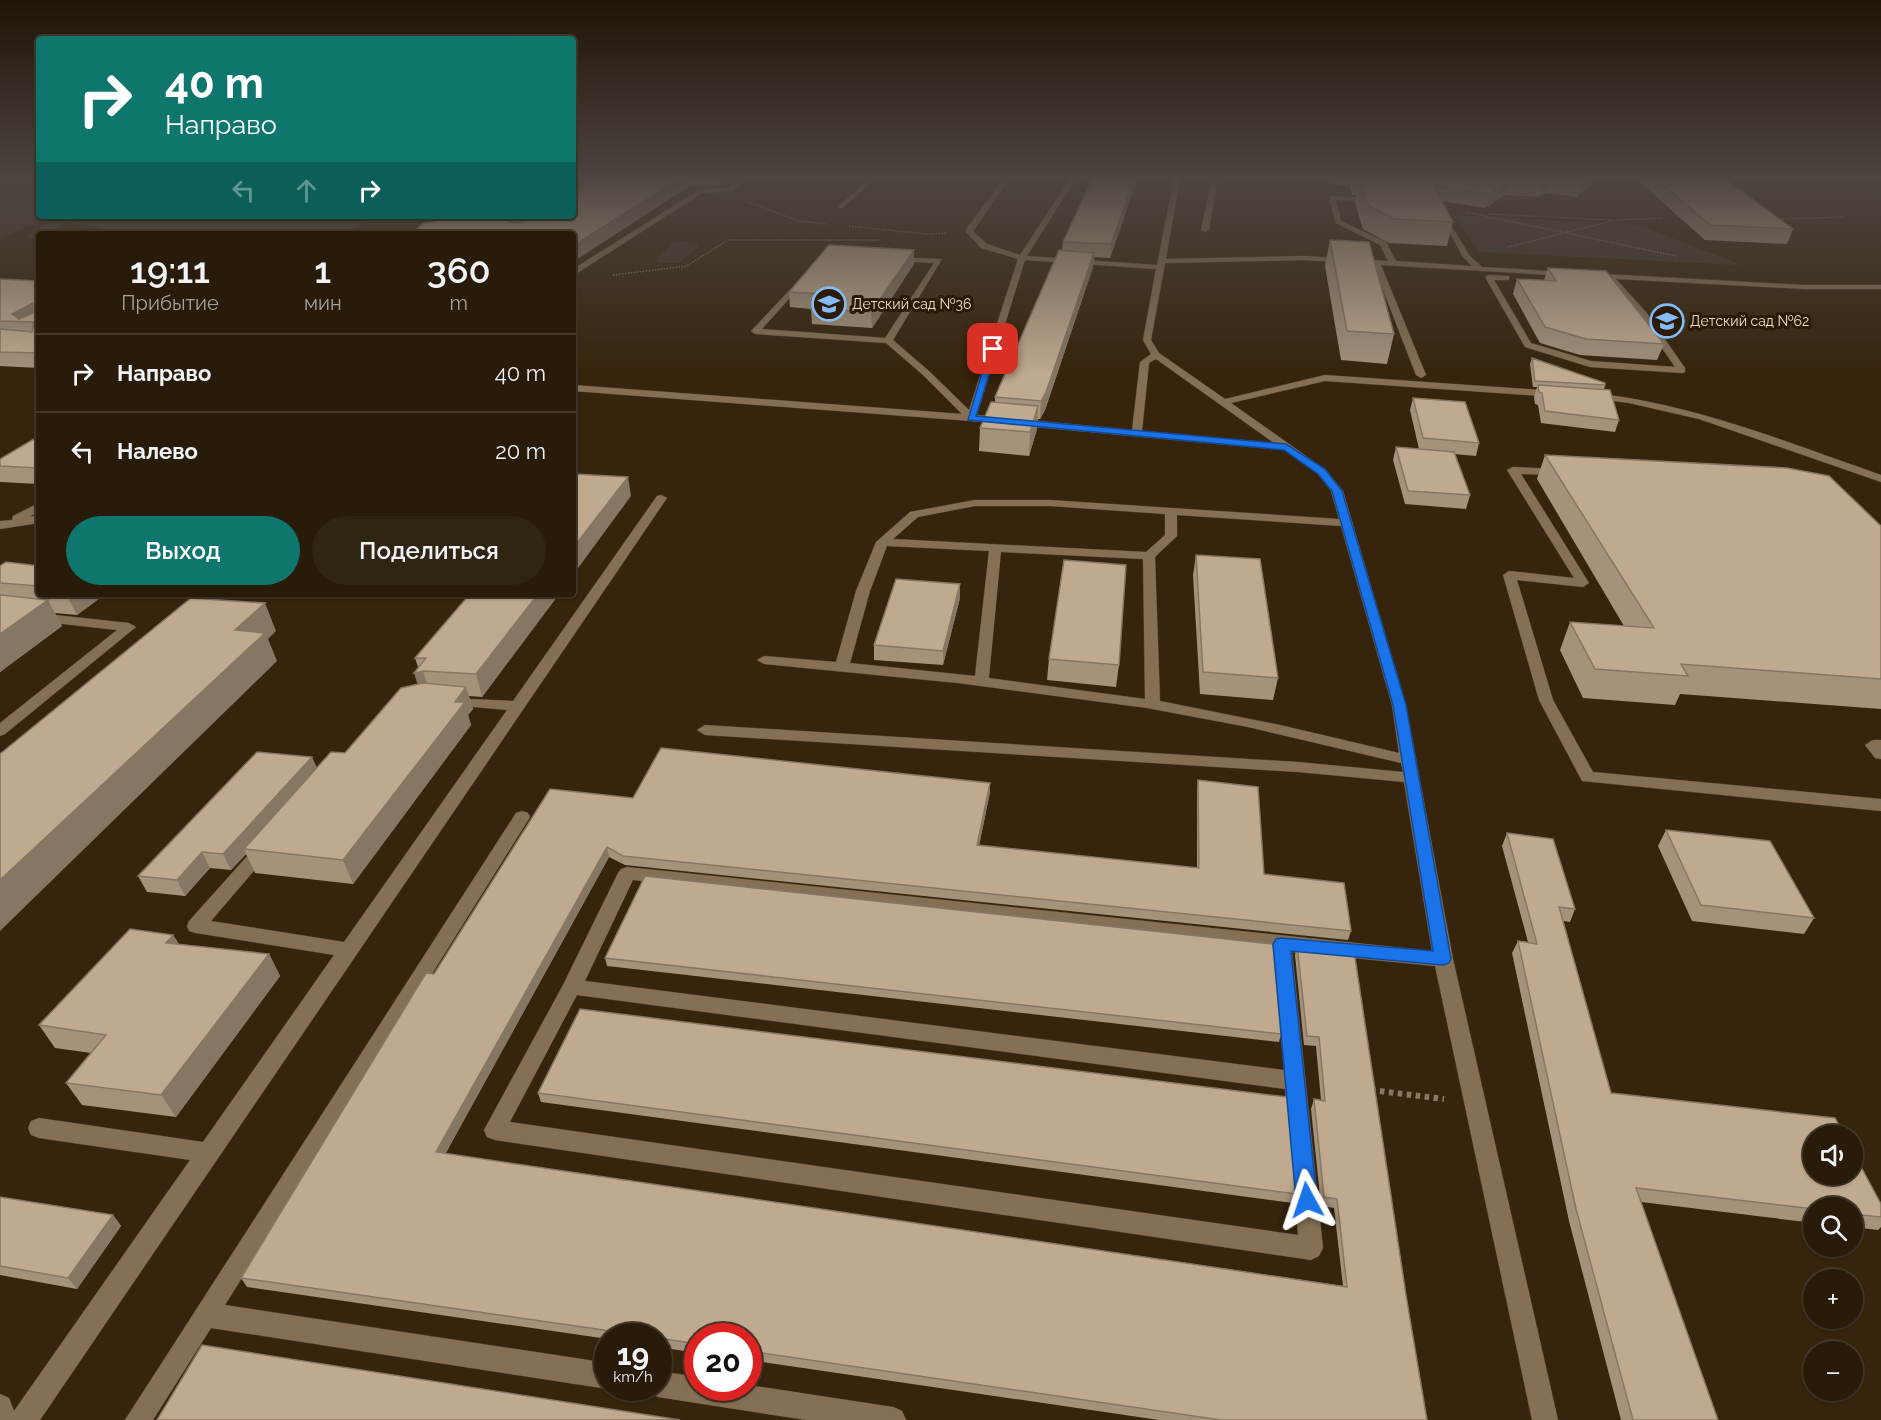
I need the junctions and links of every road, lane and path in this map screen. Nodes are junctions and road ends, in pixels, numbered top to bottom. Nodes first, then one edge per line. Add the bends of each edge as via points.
1 (618, 244) edge
2 (721, 244) edge
3 (982, 244) edge
4 (1030, 244) edge
5 (1165, 244) edge
6 (1383, 244) edge
7 (1460, 244) edge
8 (1519, 244) edge
9 (1624, 244) edge
10 (1467, 257) junction
11 (1683, 257) dead end
12 (881, 258) edge
13 (1022, 258) junction
14 (1376, 262) junction
15 (1393, 263) junction
16 (1161, 264) junction
17 (1479, 268) junction
18 (576, 271) edge
19 (808, 272) edge
20 (606, 276) dead end
21 (1609, 276) junction
22 (1617, 285) junction
23 (1881, 287) edge
24 (888, 341) junction
25 (1156, 355) junction
26 (1421, 375) dead end
27 (576, 388) edge
28 (1571, 395) edge
29 (1583, 396) edge
30 (1225, 402) junction
31 (971, 418) junction
32 (1137, 433) junction
33 (1286, 447) junction
34 (1572, 472) edge
35 (1881, 479) edge
36 (661, 498) dead end
37 (36, 508) edge
38 (1171, 511) junction
39 (36, 519) edge
40 (6, 523) edge
41 (1346, 523) junction
42 (882, 542) junction
43 (995, 549) junction
44 (1149, 556) junction
45 (0, 613) edge
46 (764, 660) dead end
47 (842, 667) junction
48 (982, 680) junction
49 (430, 699) edge
50 (1152, 705) junction
51 (517, 706) junction
52 (0, 730) edge
53 (705, 730) dead end
54 (1881, 746) edge
55 (1881, 754) edge
56 (1408, 760) junction
57 (1412, 778) junction
58 (1881, 805) edge
59 (522, 817) dead end
60 (272, 839) edge
61 (1282, 944) junction
62 (348, 950) junction
63 (1443, 959) junction
64 (572, 987) junction
65 (1296, 1081) junction
66 (1368, 1090) edge
67 (1475, 1103) junction
68 (39, 1128) dead end
69 (208, 1153) junction
70 (206, 1315) junction
71 (594, 1374) edge
72 (672, 1386) edge
73 (0, 1407) edge
74 (4, 1420) edge
75 (24, 1420) edge
76 (138, 1420) edge
77 (893, 1420) edge
78 (1545, 1420) edge

1 - 18 street
2 - 20 path via 687,266
3 - 13 street
4 - 13 street
5 - 16 street
6 - 15 street
7 - 10 street
8 - 10 path via 1489,255
9 - 11 path
10 - 17 street
12 - 24 street via 939,261
13 - 16 street
13 - 31 street
14 - 15 street
14 - 16 street via 1293,258
14 - 26 street
15 - 17 street
16 - 25 street via 1146,340
17 - 22 street via 1572,278 1489,277 1528,345 1590,364 1683,370
19 - 24 street via 755,331
21 - 22 street
21 - 22 street via 1584,279
21 - 23 street via 1792,287
24 - 31 street
25 - 30 street
25 - 32 street via 1145,362
27 - 31 street
28 - 30 street via 1325,378
29 - 35 street via 1627,398 1668,406
30 - 33 street
31 - 32 street
32 - 33 street
33 - 41 street via 1322,472 1337,491
34 - 58 street via 1513,470 1583,583 1509,575 1546,700 1588,777
36 - 51 street
37 - 40 street
38 - 41 street
38 - 42 street via 1050,503 975,504 914,514
38 - 44 street via 1171,536
39 - 40 street
41 - 56 street via 1400,705
42 - 43 street
42 - 47 street via 863,591
43 - 44 street
43 - 48 street
44 - 50 street
45 - 52 street via 129,627
46 - 47 street
47 - 48 street
48 - 50 street
49 - 51 street
50 - 56 street via 1295,732
51 - 62 street
53 - 57 street via 1298,767
54 - 55 street via 1873,745
56 - 57 street
57 - 63 street
59 - 70 street
60 - 62 street via 196,926
61 - 63 street
61 - 64 street via 627,873
61 - 65 street
62 - 69 street
63 - 67 street
64 - 65 street
64 - 65 street via 495,1130 1311,1248
66 - 67 path
67 - 78 street
68 - 69 street
69 - 75 street
70 - 71 street
70 - 76 street
72 - 77 street
73 - 74 street

